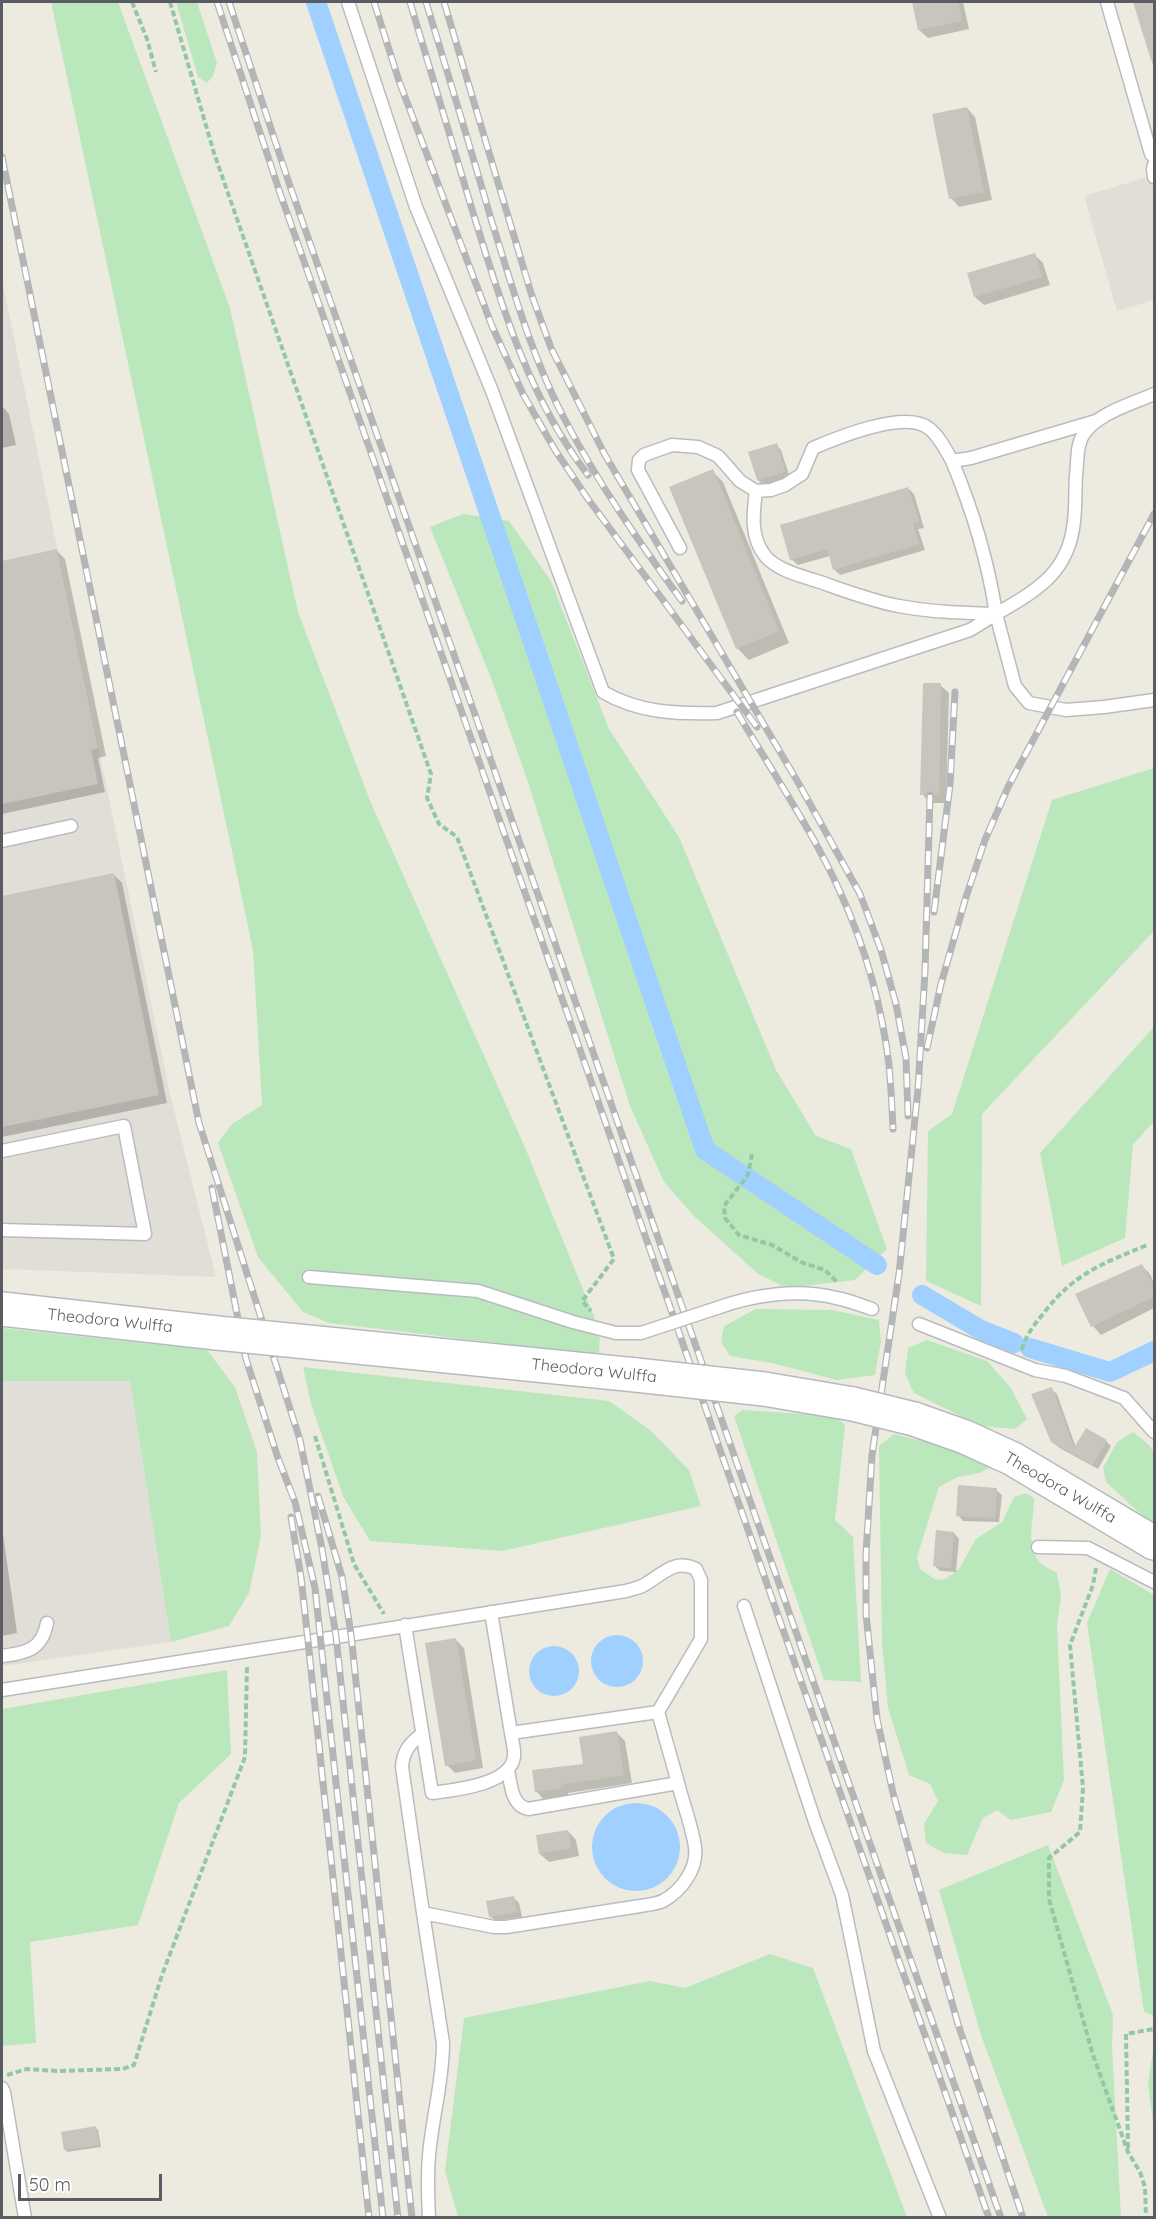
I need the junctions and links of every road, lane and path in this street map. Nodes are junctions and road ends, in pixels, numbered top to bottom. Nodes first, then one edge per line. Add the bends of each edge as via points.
1 (132, 2) edge
2 (170, 2) edge
3 (348, 2) edge
4 (1107, 2) edge
5 (156, 72) dead end
6 (1155, 157) edge
7 (1155, 165) edge
8 (1155, 177) edge
9 (1155, 394) edge
10 (1096, 421) junction
11 (952, 461) junction
12 (756, 491) junction
13 (680, 548) dead end
14 (996, 614) junction
15 (1155, 700) edge
16 (71, 826) dead end
17 (2, 841) edge
18 (2, 1151) edge
19 (752, 1154) dead end
20 (2, 1230) edge
21 (1147, 1245) dead end
22 (309, 1278) dead end
23 (849, 1302) junction
24 (2, 1309) edge
25 (872, 1309) dead end
26 (919, 1323) dead end
27 (607, 1330) junction
28 (1019, 1362) junction
29 (1155, 1432) edge
30 (315, 1436) dead end
31 (1155, 1543) edge
32 (1038, 1547) dead end
33 (1098, 1553) junction
34 (1155, 1582) edge
35 (744, 1606) dead end
36 (490, 1612) junction
37 (47, 1623) dead end
38 (399, 1626) junction
39 (247, 1650) junction
40 (2, 1656) edge
41 (2, 1690) edge
42 (658, 1712) junction
43 (511, 1733) junction
44 (422, 1734) junction
45 (508, 1770) junction
46 (678, 1783) junction
47 (423, 1913) junction
48 (1155, 2029) edge
49 (2, 2077) edge
50 (2, 2088) edge
51 (1128, 2152) junction
52 (25, 2217) edge
53 (429, 2217) edge
54 (940, 2217) edge
55 (1146, 2217) edge

1 - 5 path
2 - 27 path via 214,153 431,774 427,798 439,824 457,837 614,1259 582,1301
3 - 14 lane via 416,207 492,391 603,692 616,700 673,714 717,713 970,630
4 - 6 lane
7 - 8 lane
9 - 10 lane
10 - 11 lane via 971,459
10 - 14 lane via 1083,434 1078,448 1075,520 1070,543 1048,580
11 - 12 lane via 928,427 914,422 887,423 813,448 802,474 785,485
11 - 14 lane via 984,550
12 - 13 lane via 740,481 718,456 698,447 672,445 644,455 638,470
12 - 14 lane via 754,533 766,556 780,567 851,594 897,606
14 - 15 lane via 1015,686 1029,703 1066,710
16 - 17 lane
18 - 20 lane via 124,1126 145,1234
19 - 23 path via 748,1175 724,1206 725,1218 739,1235 772,1245 803,1263 825,1270 842,1287
21 - 28 path via 1095,1268 1067,1286 1032,1328
22 - 27 lane via 478,1291
23 - 25 lane
23 - 27 lane, bridge via 835,1297 771,1295 736,1302 641,1333
24 - 31 street, Theodora Wulffa, bridge via 764,1389 853,1404 914,1419 1013,1459
26 - 28 lane
28 - 29 lane via 1124,1398
30 - 38 path via 354,1564
32 - 33 lane via 1088,1548
33 - 34 lane
33 - 51 path via 1093,1585 1070,1645 1083,1788 1080,1832 1049,1858 1049,1899 1093,2055
35 - 54 lane via 842,1895 874,2051
36 - 38 lane
36 - 42 lane via 626,1591 642,1586 671,1567 687,1564 696,1569 701,1580 701,1639
36 - 43 lane
37 - 40 lane via 36,1647
38 - 39 lane
38 - 44 lane
39 - 41 lane
39 - 49 path via 245,1757 162,1974 134,2065 123,2069 27,2069
42 - 43 lane
42 - 46 lane
43 - 45 lane via 514,1757
44 - 45 lane via 432,1793 479,1786
44 - 47 lane via 402,1755 402,1767
45 - 46 lane via 514,1799 528,1809
46 - 47 lane via 695,1849 694,1862 689,1876 661,1902 506,1927
47 - 53 lane via 443,2043 429,2156
48 - 51 path via 1126,2034
50 - 52 lane
51 - 55 path via 1145,2187

